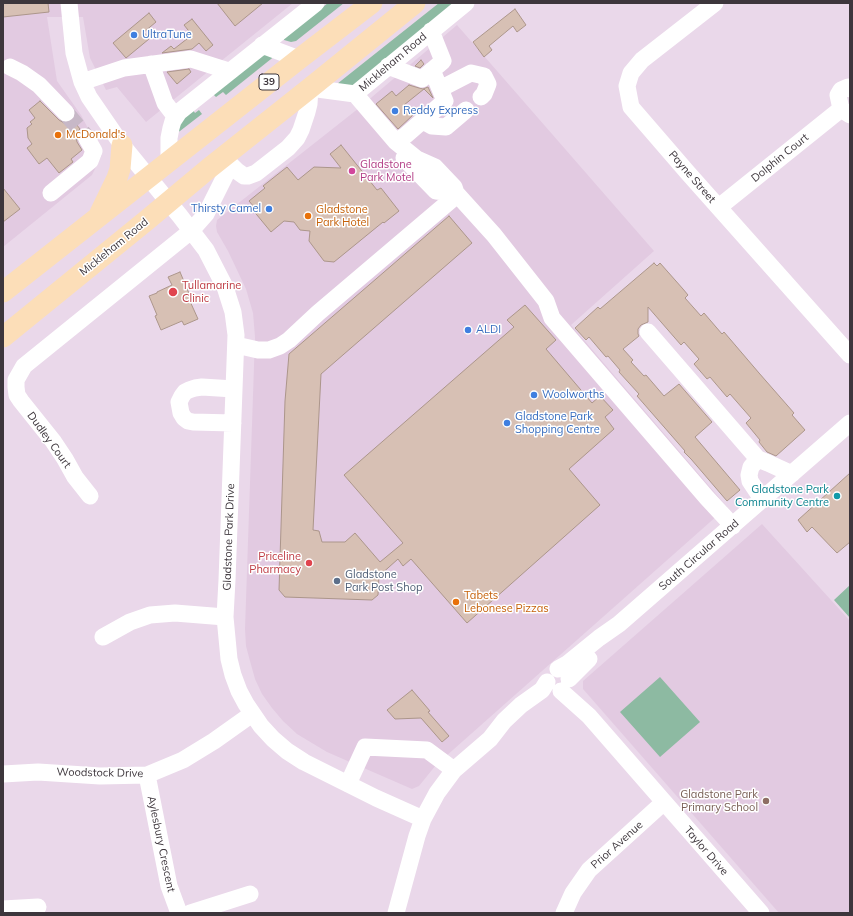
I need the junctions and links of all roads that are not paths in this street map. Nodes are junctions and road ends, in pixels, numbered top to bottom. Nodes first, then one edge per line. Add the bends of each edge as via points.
1 (69, 3) edge
2 (316, 3) edge
3 (372, 3) edge
4 (415, 3) edge
5 (466, 3) edge
6 (715, 3) edge
7 (356, 9) edge
8 (431, 32) junction
9 (262, 46) junction
10 (299, 58) junction
11 (151, 64) junction
12 (388, 66) junction
13 (10, 67) dead end
14 (432, 70) junction
15 (229, 72) junction
16 (82, 82) junction
17 (310, 88) junction
18 (440, 89) junction
19 (850, 89) edge
20 (355, 94) junction
21 (481, 97) dead end
22 (466, 110) dead end
23 (846, 112) edge
24 (66, 113) tunnel mouth
25 (176, 116) junction
26 (423, 121) junction
27 (86, 137) tunnel mouth
28 (396, 142) junction
29 (122, 146) junction
30 (223, 157) junction
31 (169, 161) junction
32 (148, 178) junction
33 (51, 193) dead end
34 (456, 194) junction
35 (168, 203) junction
36 (719, 208) junction
37 (98, 217) junction
38 (191, 231) junction
39 (4, 290) edge
40 (648, 332) dead end
41 (3, 337) edge
42 (236, 345) junction
43 (850, 355) edge
44 (234, 389) junction
45 (233, 423) junction
46 (850, 423) edge
47 (758, 460) junction
48 (792, 474) junction
49 (90, 496) dead end
50 (762, 499) junction
51 (733, 526) junction
52 (225, 617) junction
53 (103, 637) dead end
54 (560, 683) junction
55 (252, 714) junction
56 (454, 770) junction
57 (3, 774) edge
58 (147, 775) junction
59 (348, 784) junction
60 (664, 802) junction
61 (423, 819) junction
62 (250, 894) dead end
63 (38, 907) dead end
64 (3, 909) edge
65 (179, 913) edge
66 (190, 913) edge
67 (396, 913) edge
68 (564, 913) edge
69 (761, 913) edge

1 - 16 street, Gladstone Park Drive via 74,53
2 - 9 street
3 - 7 main road, 39
4 - 17 main road, Mickleham Road
5 - 8 street, Mickleham Road
6 - 36 street, Payne Street via 642,60 631,73 627,86 631,107
7 - 10 main road, 39
8 - 12 street, Mickleham Road
8 - 14 street via 443,60
9 - 10 street
9 - 15 street
10 - 31 main road, 39
11 - 15 street via 191,59
11 - 16 street via 124,68
11 - 25 street via 165,103
12 - 14 street via 422,79
12 - 20 street, Mickleham Road
13 - 24 street via 40,85
14 - 18 street
15 - 25 street
16 - 29 street, Gladstone Park Drive via 96,109
17 - 20 street, Mickleham Road
17 - 30 main road, Mickleham Road
17 - 30 street via 309,104 299,135 292,144 261,169 245,176
18 - 21 street via 470,73 484,76 488,84
18 - 26 street via 445,101
19 - 23 street, Dolphin Court via 848,87 841,90 838,95
20 - 28 street
22 - 26 street via 446,127 432,126
23 - 36 street, Dolphin Court
25 - 31 street via 169,138
26 - 28 street
27 - 33 street via 94,151 90,161
28 - 34 street via 404,158 436,191
29 - 32 street, Gladstone Park Drive
29 - 37 main road via 117,178
30 - 35 main road, Mickleham Road
30 - 38 street via 228,170 206,214
31 - 32 main road, 39
32 - 35 street, Gladstone Park Drive
32 - 37 main road, 39
34 - 42 street via 289,340 285,338
34 - 51 street via 494,235 546,301 552,318
35 - 38 street, Gladstone Park Drive
35 - 41 main road, Mickleham Road
36 - 43 street, Payne Street
37 - 39 main road, 39
38 - 42 street, Gladstone Park Drive via 206,250 225,287 235,322
38 - 49 street, Dudley Court via 24,366 16,380 17,395 53,441
40 - 47 street
42 - 44 street, Gladstone Park Drive
44 - 45 street, Gladstone Park Drive
44 - 45 street via 195,388 185,392 179,402 181,413 188,421
45 - 52 street, Gladstone Park Drive
46 - 48 street, South Circular Road
47 - 48 street
47 - 50 street via 751,467 749,475
48 - 50 street, South Circular Road
50 - 51 street, South Circular Road
51 - 54 street, South Circular Road via 619,624 605,644
52 - 53 street via 175,613 150,615 130,622
52 - 55 street, Gladstone Park Drive via 233,675
54 - 56 street, South Circular Road via 511,727 490,739
54 - 60 street, Taylor Drive
55 - 58 street, Woodstock Drive via 183,760
55 - 59 street, Gladstone Park Drive via 287,751
56 - 59 street via 427,750 365,747
56 - 61 street, South Circular Road via 437,793
57 - 58 street, Woodstock Drive via 38,772 100,776
58 - 65 street, Aylesbury Crescent via 169,886
59 - 61 street, Gladstone Park Drive
60 - 68 street, Prior Avenue via 589,870
60 - 69 street, Taylor Drive
61 - 67 street, South Circular Road
62 - 66 street
63 - 64 street

